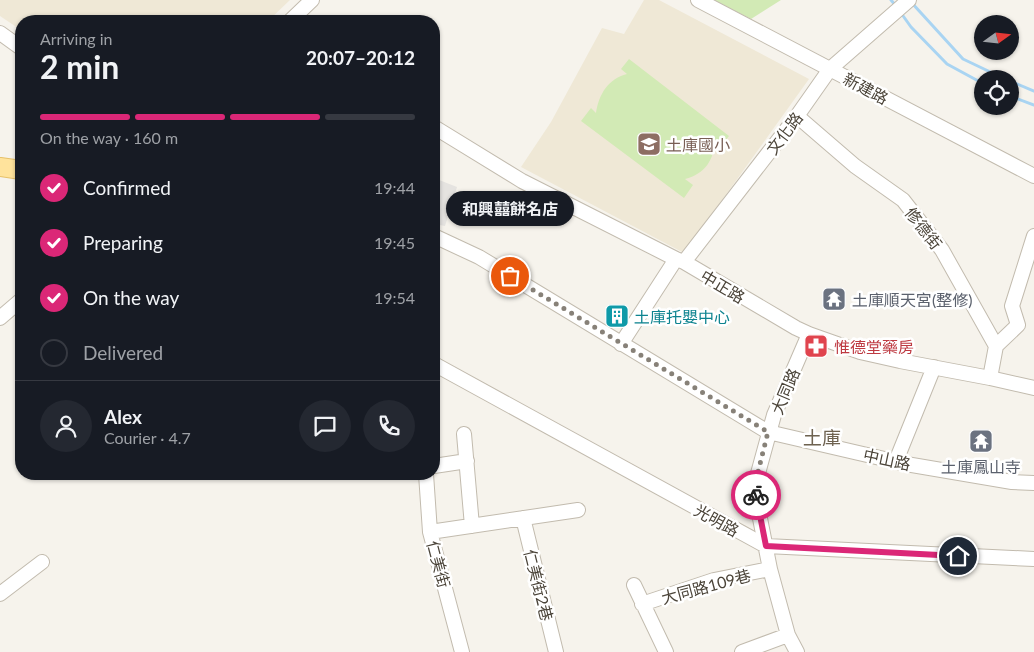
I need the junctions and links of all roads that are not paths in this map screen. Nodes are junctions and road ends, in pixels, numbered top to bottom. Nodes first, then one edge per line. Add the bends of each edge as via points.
1 (312, 0) edge
2 (698, 0) edge
3 (909, 0) edge
4 (296, 15) edge
5 (0, 33) edge
6 (15, 44) edge
7 (830, 69) junction
8 (797, 116) junction
9 (440, 131) edge
10 (0, 167) edge
11 (15, 169) edge
12 (1034, 176) edge
13 (1034, 236) edge
14 (440, 239) edge
15 (680, 261) junction
16 (15, 305) edge
17 (0, 318) edge
18 (809, 334) junction
19 (621, 344) junction
20 (996, 346) junction
21 (440, 367) edge
22 (934, 367) junction
23 (990, 378) junction
24 (1034, 388) edge
25 (768, 432) junction
26 (464, 434) dead end
27 (467, 461) junction
28 (896, 462) junction
29 (440, 465) edge
30 (426, 480) edge
31 (1034, 483) edge
32 (578, 510) dead end
33 (523, 518) junction
34 (472, 526) junction
35 (430, 532) junction
36 (766, 546) junction
37 (1034, 559) edge
38 (42, 562) dead end
39 (770, 569) junction
40 (634, 585) dead end
41 (0, 594) edge
42 (642, 604) junction
43 (788, 635) junction
44 (462, 652) edge
45 (556, 652) edge
46 (666, 652) edge
47 (742, 652) edge
48 (797, 652) edge

1 - 4 street
2 - 7 street, 新建路
3 - 7 street, 文化路
5 - 6 street
7 - 8 street, 文化路
7 - 12 street, 新建路
8 - 15 street, 文化路
8 - 20 street, 修德街 via 855,166 903,200 942,250
9 - 15 street, 中正路 via 522,181
10 - 11 main road
13 - 20 street via 1012,306 1018,325
14 - 19 street, 中山路 via 479,257
15 - 18 street, 中正路
15 - 19 street, 文化路
16 - 17 street
18 - 22 street, 中正路 via 860,352
18 - 25 street, 大同路
19 - 25 street, 中山路
20 - 23 street
21 - 36 street, 光明路
22 - 23 street, 中正路
22 - 28 street
23 - 24 street, 中正路
25 - 28 street, 中山路
25 - 36 street, 大同路 via 754,488
26 - 27 street
27 - 29 street
27 - 34 street
28 - 31 street, 中山路
30 - 35 street, 仁美街
32 - 33 street
33 - 34 street
33 - 45 street, 仁美街2巷
34 - 35 street
35 - 44 street, 仁美街
36 - 37 street, 光明路
36 - 39 street, 大同路
38 - 41 street
39 - 42 street, 大同路109巷 via 714,580
39 - 43 street, 大同路
40 - 42 street
42 - 46 street
43 - 47 street
43 - 48 street, 大同路

